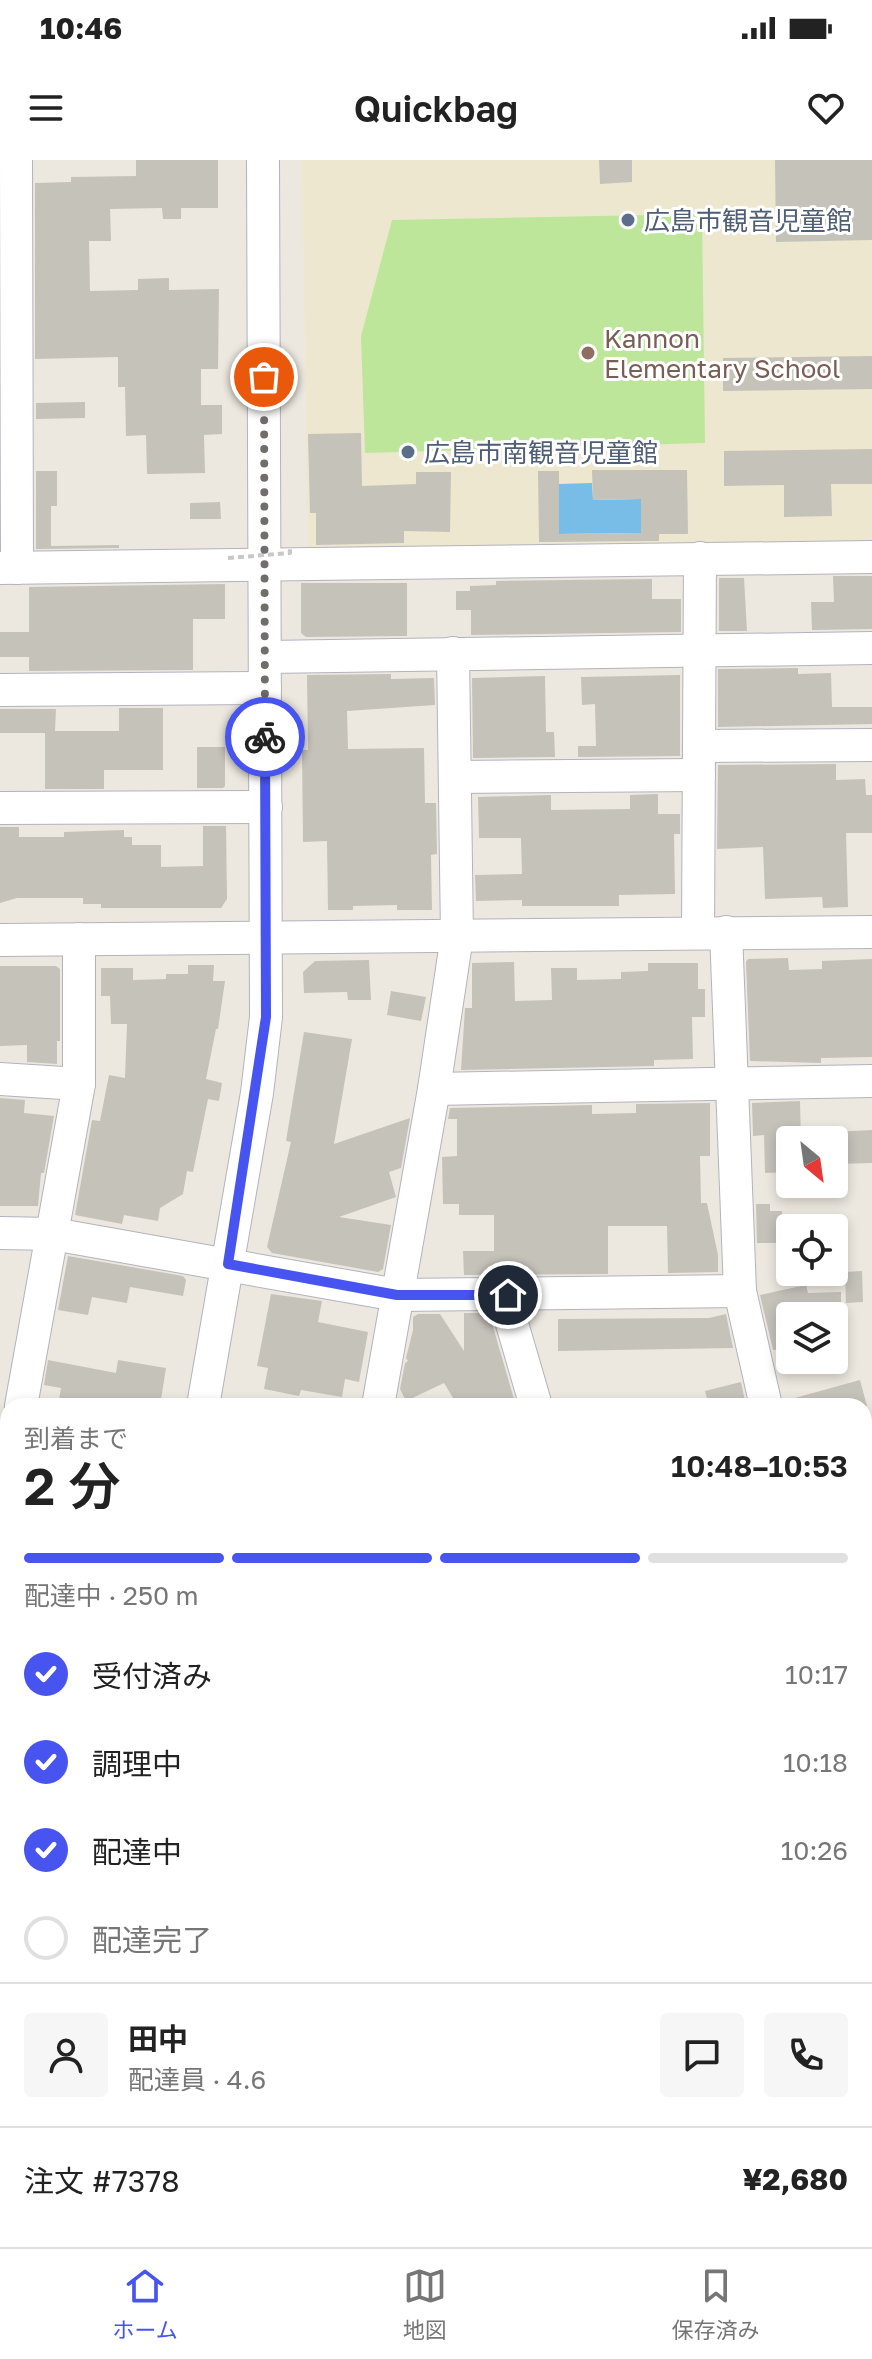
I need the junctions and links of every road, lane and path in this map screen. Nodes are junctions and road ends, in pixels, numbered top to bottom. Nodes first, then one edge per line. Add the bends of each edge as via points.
1 (263, 160) edge
2 (14, 162) edge
3 (8, 350) edge
4 (8, 455) edge
5 (277, 555) junction
6 (872, 557) edge
7 (228, 558) dead end
8 (700, 558) junction
9 (9, 568) edge
10 (872, 648) edge
11 (699, 649) junction
12 (453, 653) junction
13 (265, 673) junction
14 (0, 690) edge
15 (872, 745) edge
16 (699, 760) junction
17 (456, 777) junction
18 (266, 807) junction
19 (0, 808) edge
20 (872, 932) edge
21 (712, 933) junction
22 (457, 936) junction
23 (267, 937) junction
24 (79, 939) junction
25 (0, 940) edge
26 (0, 1079) edge
27 (872, 1081) edge
28 (732, 1082) junction
29 (79, 1084) junction
30 (434, 1089) junction
31 (0, 1233) edge
32 (53, 1234) junction
33 (228, 1264) junction
34 (740, 1291) junction
35 (397, 1295) junction
36 (508, 1295) junction
37 (22, 1398) edge
38 (204, 1398) edge
39 (379, 1398) edge
40 (534, 1398) edge
41 (764, 1398) edge

1 - 5 street
2 - 3 street
3 - 4 street
4 - 9 street
5 - 7 path, bridge via 290,553
5 - 8 street
5 - 9 street
5 - 13 street
6 - 8 street
8 - 11 street
10 - 11 street
11 - 12 street
11 - 16 street
12 - 13 street
12 - 17 street
13 - 14 street
13 - 18 street
15 - 16 street
16 - 17 street
16 - 21 street
17 - 22 street
18 - 19 street
18 - 23 street
20 - 21 street
21 - 22 street
21 - 28 street
22 - 23 street
22 - 30 street
23 - 24 street
23 - 33 street via 266,1017
24 - 25 street
24 - 29 street
26 - 29 street
27 - 28 street
28 - 30 street
28 - 34 street
29 - 32 street
30 - 35 street
31 - 32 street
32 - 33 street
32 - 37 street
33 - 35 street
33 - 38 street
34 - 36 street
34 - 41 street
35 - 36 street
35 - 39 street
36 - 40 street

